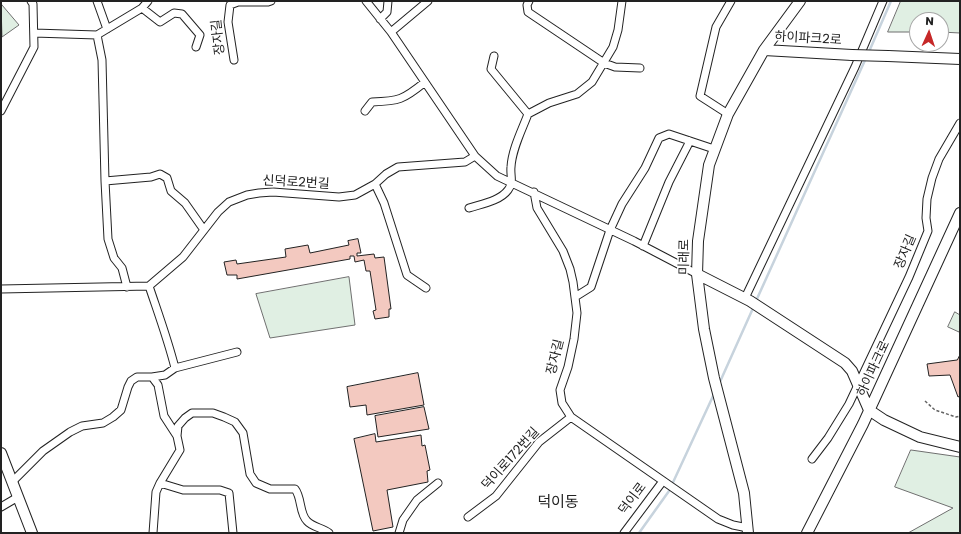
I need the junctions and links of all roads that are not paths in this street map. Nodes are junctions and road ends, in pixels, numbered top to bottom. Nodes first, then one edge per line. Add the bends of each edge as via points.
1 (31, 1) edge
2 (97, 1) edge
3 (148, 1) edge
4 (271, 1) edge
5 (366, 1) edge
6 (388, 1) edge
7 (428, 1) edge
8 (529, 1) edge
9 (622, 1) edge
10 (731, 1) edge
11 (800, 1) edge
12 (883, 1) edge
13 (142, 8) junction
14 (380, 19) junction
15 (107, 29) junction
16 (390, 32) junction
17 (34, 33) junction
18 (97, 35) junction
19 (196, 46) dead end
20 (764, 50) junction
21 (494, 56) dead end
22 (960, 59) edge
23 (234, 60) dead end
24 (604, 64) junction
25 (640, 68) dead end
26 (425, 82) junction
27 (1, 111) edge
28 (365, 111) dead end
29 (528, 114) junction
30 (728, 114) junction
31 (960, 123) edge
32 (690, 141) junction
33 (714, 148) junction
34 (475, 156) junction
35 (105, 181) junction
36 (512, 182) junction
37 (375, 184) junction
38 (534, 192) junction
39 (469, 208) dead end
40 (960, 213) edge
41 (204, 230) junction
42 (610, 230) junction
43 (642, 246) junction
44 (697, 274) junction
45 (150, 286) junction
46 (127, 287) junction
47 (426, 288) dead end
48 (1, 289) edge
49 (575, 297) junction
50 (748, 299) junction
51 (237, 352) dead end
52 (175, 368) junction
53 (152, 377) junction
54 (858, 387) junction
55 (869, 410) junction
56 (571, 417) junction
57 (178, 436) junction
58 (960, 447) edge
59 (1, 453) edge
60 (812, 459) dead end
61 (12, 482) junction
62 (665, 482) junction
63 (160, 483) junction
64 (438, 483) dead end
65 (18, 497) junction
66 (1, 507) edge
67 (468, 517) dead end
68 (748, 530) edge
69 (32, 533) edge
70 (153, 533) edge
71 (233, 533) edge
72 (329, 533) edge
73 (399, 533) edge
74 (624, 533) edge
75 (807, 533) edge

1 - 17 street
2 - 15 street
3 - 13 street
4 - 23 street, 장자길 via 238,2 230,5 228,22
5 - 14 street
6 - 14 street via 387,12
7 - 16 street
8 - 24 street via 528,12
9 - 24 street via 618,30
10 - 30 street via 716,27 700,96
11 - 20 street, 미래로
12 - 50 street
13 - 15 street
13 - 19 street via 160,22 174,13 182,14 200,35
14 - 16 street
15 - 18 street
16 - 26 street
17 - 18 street
17 - 27 street via 34,47
18 - 35 street via 102,60
20 - 22 street, 하이파크2로, bridge
20 - 30 street, 미래로
21 - 29 street via 491,69
24 - 25 street
24 - 29 street via 592,82 577,94 549,103
26 - 28 street via 410,95 394,101 372,102
26 - 34 street
29 - 36 street via 514,150
30 - 33 street, 미래로
31 - 54 street, 장자길 via 939,159 932,178 927,199 928,232
32 - 33 street
32 - 42 street via 669,134 659,138
32 - 43 street via 669,182
33 - 44 street, 미래로 via 702,207
34 - 36 street via 497,176
34 - 37 street, 신덕로2번길 via 465,162 398,167
35 - 41 street via 160,174 167,178 171,190
35 - 46 street via 108,239 114,258 122,268
36 - 38 street
36 - 39 street via 508,191 499,197
37 - 41 street, 신덕로2번길 via 355,195 339,197 273,192 247,195 229,202
37 - 47 street via 384,203 407,275
38 - 42 street
38 - 49 street, 장자길 via 537,208 563,251 570,269
40 - 55 street, 하이파크로
41 - 45 street, 신덕로2번길 via 182,257
42 - 43 street
42 - 49 street via 591,287
43 - 44 street
44 - 50 street
44 - 68 street, 미래로 via 704,329 721,408 744,493
45 - 46 street
45 - 52 street via 161,325 168,338
46 - 48 street
49 - 56 street, 장자길 via 577,313 574,339 560,390 562,403
50 - 54 street via 845,363 852,371
51 - 52 street
52 - 53 street via 165,375
53 - 57 street via 158,385 164,416
53 - 61 street via 137,377 131,381 120,410 113,417 103,423 82,426 70,432 43,451
54 - 55 street
54 - 60 street, 장자길 via 828,438
55 - 58 street via 920,437
55 - 75 street, 하이파크로
56 - 62 street, 장자길
56 - 67 street, 덕이로172번길 via 538,442 496,496
57 - 63 street via 180,450
57 - 72 street via 178,426 192,412 213,413 235,422 243,433 250,474 256,483 270,489 295,489 307,522
59 - 61 street
61 - 65 street
62 - 68 street, 장자길 via 718,518
62 - 74 street, 덕이로
63 - 70 street via 156,492
63 - 71 street via 183,490 220,490 229,493
64 - 73 street via 417,500 403,520
65 - 66 street
65 - 69 street

